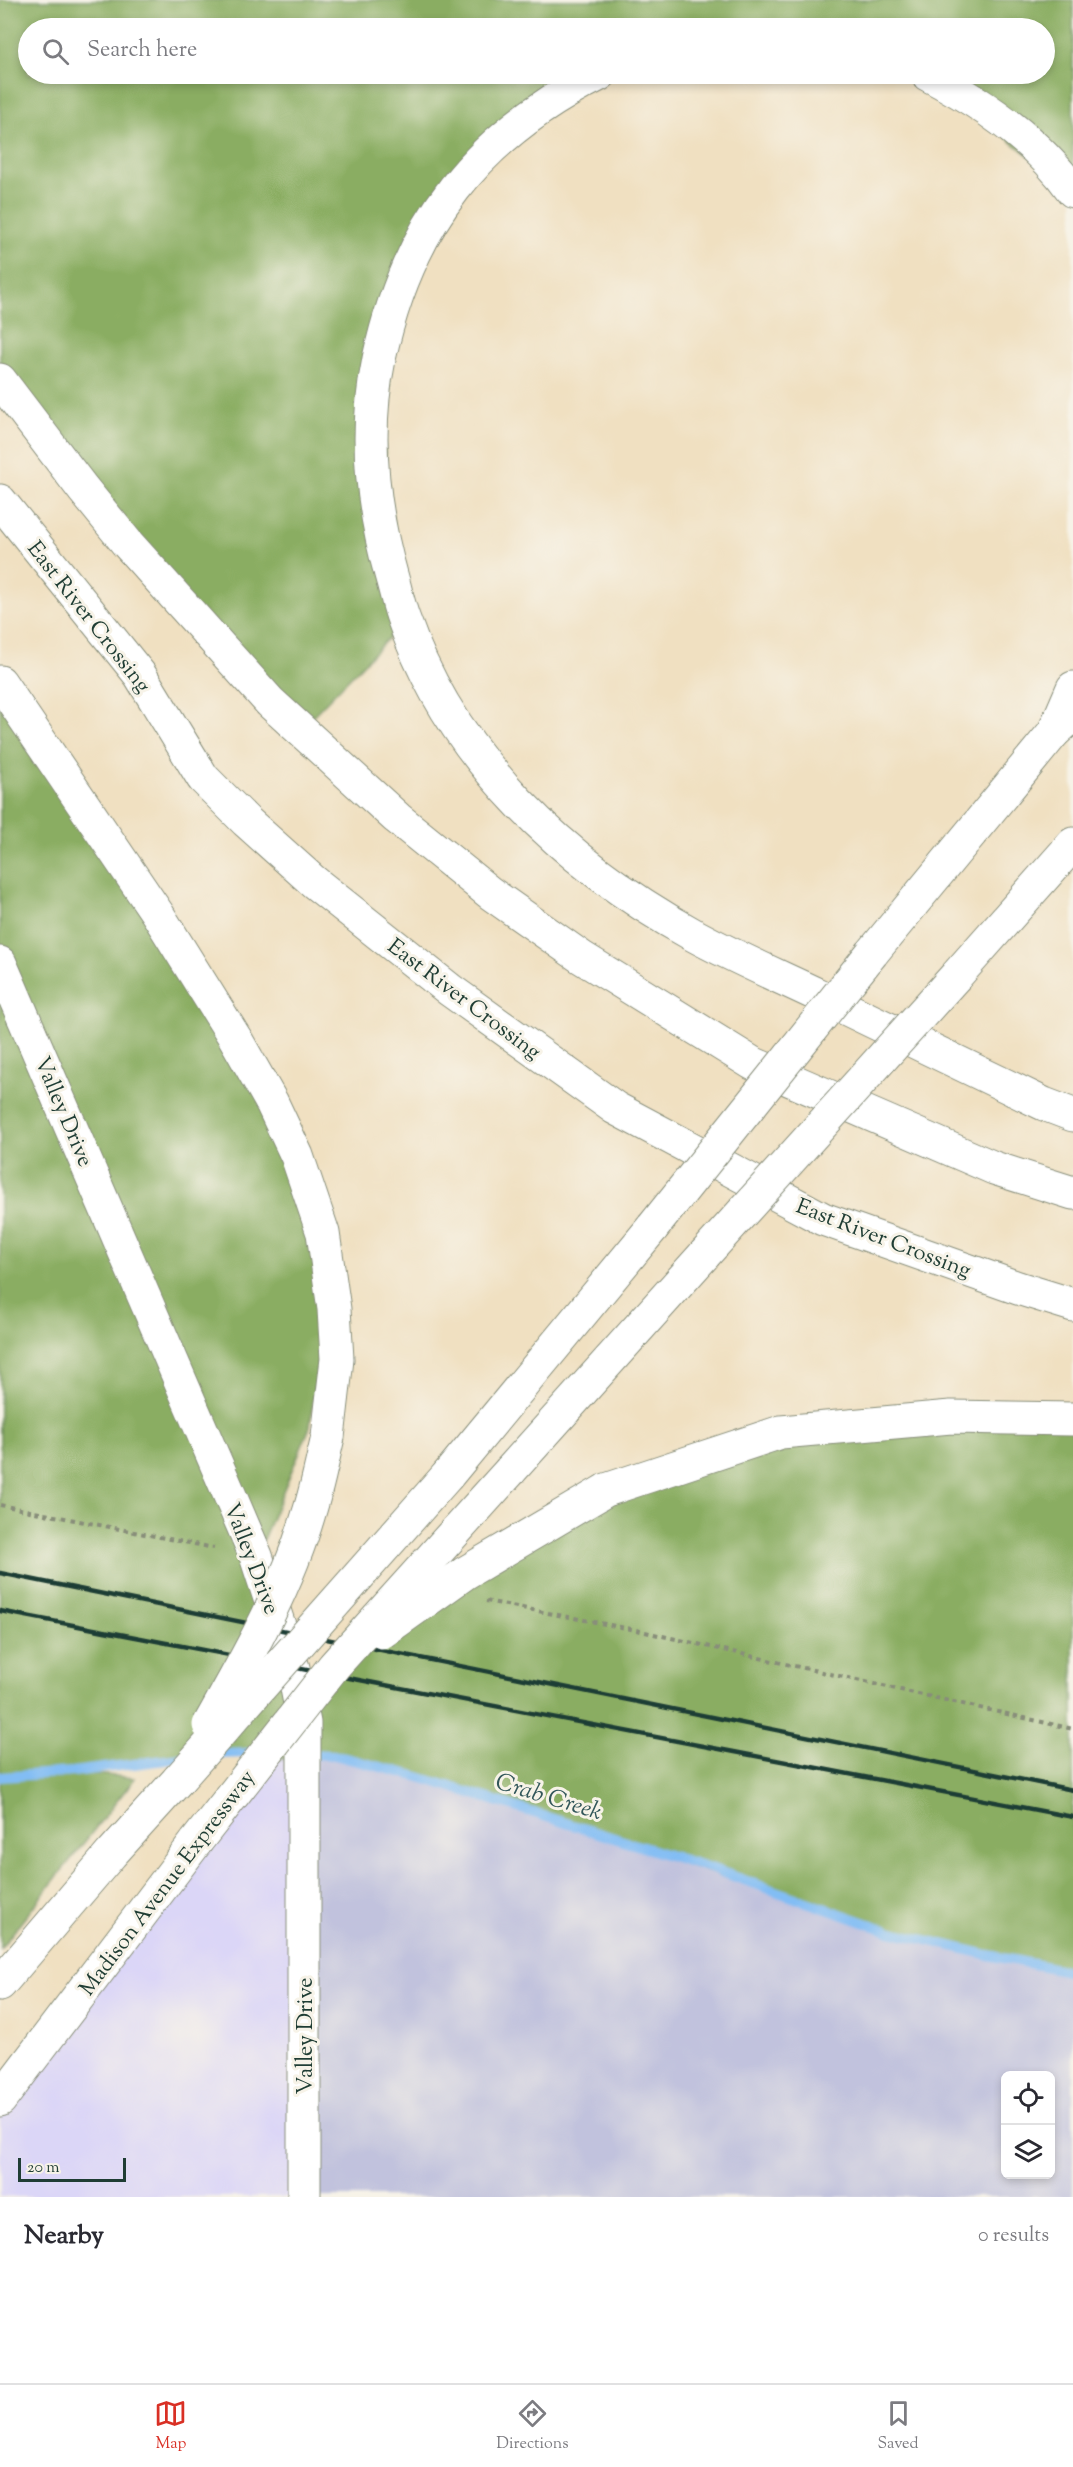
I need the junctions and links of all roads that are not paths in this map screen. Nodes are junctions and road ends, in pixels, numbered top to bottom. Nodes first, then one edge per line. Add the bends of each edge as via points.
1 (580, 84) edge
2 (944, 84) edge
3 (1073, 191) edge
4 (0, 380) edge
5 (0, 501) edge
6 (0, 682) edge
7 (1073, 688) edge
8 (1063, 723) edge
9 (1073, 844) edge
10 (0, 963) edge
11 (1073, 1115) edge
12 (1073, 1193) edge
13 (1073, 1305) edge
14 (1073, 1419) edge
15 (334, 1666) junction
16 (179, 1779) junction
17 (0, 1984) edge
18 (0, 2100) edge
19 (304, 2197) edge

1 - 11 main road via 538,109 466,172 421,238 400,283 386,327 376,375 373,490 384,551 408,631 435,688 464,737 501,784 569,851 633,898 693,935
2 - 3 main road via 987,109 1044,156
4 - 12 main road via 127,543 270,702 397,818 490,893 581,957 752,1063 994,1168
5 - 13 main road, East River Crossing via 140,675 203,778 314,882 450,990 615,1108 823,1219
6 - 16 main road, bridge via 151,904 272,1103 297,1156 323,1233 337,1359 328,1437 309,1514 256,1640
7 - 8 main road
8 - 16 main road, bridge via 448,1475
9 - 15 main road, bridge
10 - 19 main road, Valley Drive via 256,1556 293,1668 304,1723
14 - 15 main road, bridge via 951,1417 781,1432 606,1490 465,1573
15 - 18 main road, Madison Avenue Expressway, bridge
16 - 17 main road

